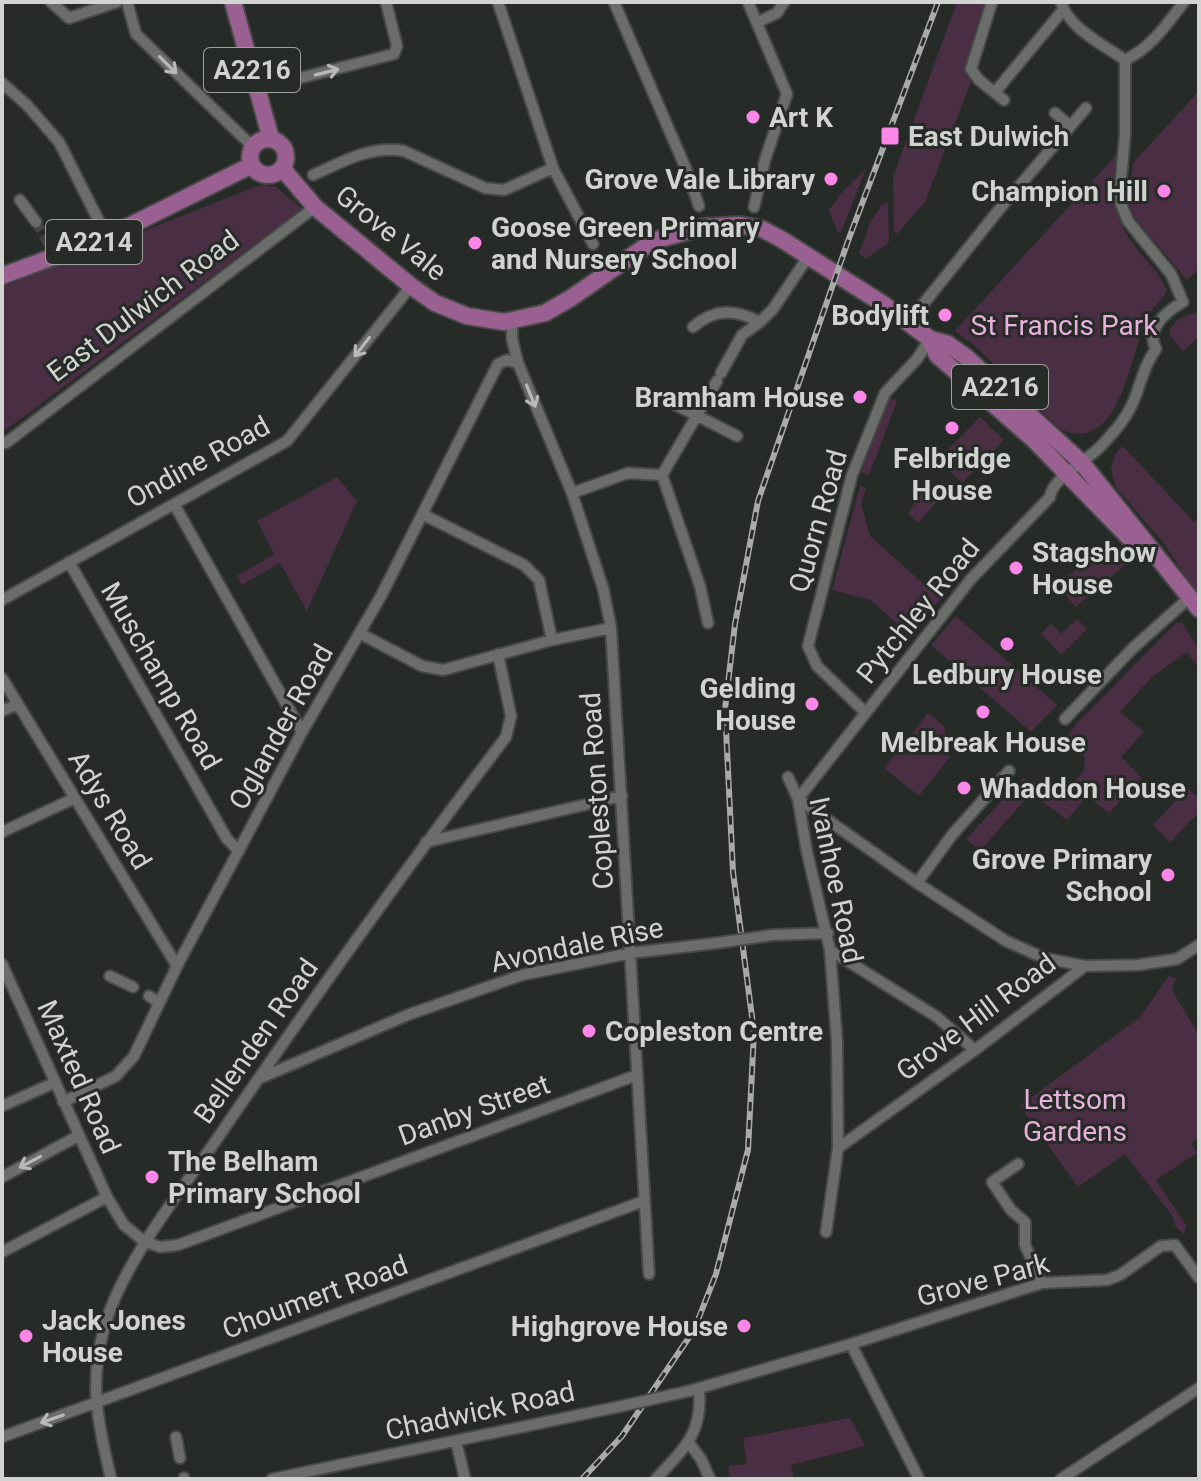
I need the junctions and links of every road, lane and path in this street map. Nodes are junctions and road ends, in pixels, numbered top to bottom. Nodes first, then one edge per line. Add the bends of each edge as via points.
1 (51, 2) edge
2 (117, 2) edge
3 (127, 2) edge
4 (233, 2) edge
5 (386, 2) edge
6 (498, 2) edge
7 (614, 2) edge
8 (748, 2) edge
9 (784, 2) edge
10 (992, 2) edge
11 (1184, 2) edge
12 (1062, 6) edge
13 (758, 22) junction
14 (1125, 60) junction
15 (2, 83) edge
16 (257, 89) junction
17 (1086, 108) dead end
18 (1055, 113) dead end
19 (1069, 125) junction
20 (271, 139) junction
21 (253, 147) junction
22 (252, 165) junction
23 (282, 168) junction
24 (553, 168) junction
25 (313, 175) dead end
26 (20, 200) dead end
27 (699, 206) dead end
28 (315, 207) junction
29 (754, 207) dead end
30 (36, 222) tunnel mouth
31 (107, 237) junction
32 (593, 244) dead end
33 (808, 257) junction
34 (2, 276) edge
35 (411, 286) junction
36 (512, 321) junction
37 (760, 322) junction
38 (908, 323) junction
39 (693, 327) dead end
40 (930, 339) junction
41 (518, 363) junction
42 (668, 401) dead end
43 (698, 416) junction
44 (737, 436) dead end
45 (2, 442) edge
46 (1082, 463) junction
47 (1068, 474) junction
48 (662, 475) junction
49 (572, 493) junction
50 (174, 504) junction
51 (424, 515) junction
52 (69, 562) junction
53 (2, 600) edge
54 (1191, 603) edge
55 (708, 623) dead end
56 (1199, 623) edge
57 (611, 628) junction
58 (361, 634) junction
59 (552, 640) junction
60 (498, 654) junction
61 (2, 678) edge
62 (18, 704) junction
63 (2, 711) edge
64 (866, 713) junction
65 (1065, 719) dead end
66 (302, 732) junction
67 (1009, 771) dead end
68 (788, 777) dead end
69 (622, 796) junction
70 (75, 798) junction
71 (798, 799) junction
72 (2, 832) edge
73 (426, 842) junction
74 (239, 851) junction
75 (917, 883) junction
76 (828, 933) junction
77 (1199, 945) edge
78 (830, 950) junction
79 (631, 953) junction
80 (177, 966) junction
81 (1085, 966) junction
82 (3, 971) edge
83 (110, 976) dead end
84 (133, 987) dead end
85 (149, 996) dead end
86 (159, 1003) junction
87 (975, 1050) junction
88 (637, 1075) junction
89 (257, 1079) junction
90 (54, 1083) junction
91 (63, 1102) junction
92 (2, 1106) edge
93 (78, 1136) junction
94 (838, 1148) junction
95 (1018, 1164) dead end
96 (2, 1177) edge
97 (107, 1197) junction
98 (644, 1201) junction
99 (826, 1232) dead end
100 (146, 1242) junction
101 (2, 1252) edge
102 (649, 1274) dead end
103 (1199, 1278) edge
104 (1042, 1283) junction
105 (851, 1344) junction
106 (1199, 1388) edge
107 (694, 1390) junction
108 (95, 1403) junction
109 (2, 1437) edge
110 (176, 1437) dead end
111 (456, 1441) junction
112 (689, 1443) junction
113 (180, 1458) dead end
114 (111, 1479) edge
115 (272, 1479) edge
116 (465, 1479) edge
117 (656, 1479) edge
118 (710, 1479) edge
119 (919, 1479) edge
120 (1061, 1479) edge

1 - 2 street via 69,18
3 -> 21 street via 136,34
4 - 16 main road, A2216
16 -> 5 street via 396,52
6 - 24 street
7 - 27 street
8 - 13 street
9 - 13 street via 777,13
10 - 12 street via 971,69 1000,95
11 - 14 street via 1154,39
12 - 14 street via 1073,22
13 - 29 street via 787,94
14 - 46 street, Pytchley Road via 1121,204 1128,221 1171,274 1183,302 1170,309 1154,331 1156,349 1133,403
15 - 31 street via 59,142
16 - 20 main road, A2216
17 - 19 street
18 - 19 street
19 - 38 street
20 - 21 main road
20 - 23 main road, A2216 via 285,150
21 - 22 main road
22 - 23 main road via 269,175
22 - 31 main road, East Dulwich Road / A2214
23 - 28 main road, Grove Vale / A2216
24 - 25 street via 504,190 485,188 389,148 361,153
24 - 32 street
26 - 30 street
28 - 35 main road, Grove Vale / A2216
28 - 45 street, East Dulwich Road
31 - 34 main road, East Dulwich Road / A2214 via 55,250
33 - 36 main road, Grove Vale / A2216 via 762,229 703,227 646,246 553,310
33 - 37 street
33 - 38 main road, Grove Vale / A2216
35 - 36 main road, Grove Vale / A2216 via 467,316
35 -> 50 street, Ondine Road via 287,441
36 - 41 street, Copleston Road
37 - 39 street via 740,312 707,316
37 - 43 street via 742,335
38 - 40 main road, A2216
40 - 46 main road, A2216 via 966,357
40 - 47 main road, A2216 via 937,355
40 - 64 street, Quorn Road via 885,393 852,475 808,646 817,666
41 -> 49 street, Copleston Road
41 - 51 street, Oglander Road via 498,364
42 - 43 street
43 - 44 street
43 - 48 street
46 - 47 street, Pytchley Road
46 - 54 main road, A2216
47 - 54 main road, A2216
47 - 64 street, Pytchley Road via 971,579
48 - 49 street via 628,473
48 - 55 street
49 - 57 street, Copleston Road
50 - 52 street, Ondine Road
50 - 66 street
51 - 58 street, Oglander Road
51 - 59 street via 524,565 539,580
52 - 53 street, Ondine Road
52 - 74 street, Muschamp Road via 227,839
54 - 56 main road, A2216
54 - 65 street via 1133,648
57 - 59 street
57 - 69 street, Copleston Road
58 - 60 street via 422,666 443,670
58 - 66 street, Oglander Road
59 - 60 street
60 - 73 street, Bellenden Road via 511,716 506,737
61 - 62 street, Adys Road
62 - 63 street
62 - 70 street, Adys Road
64 - 71 street, Pytchley Road
66 - 74 street, Oglander Road
67 - 75 street
68 - 71 street, Ivanhoe Road
69 - 73 street
69 - 79 street, Copleston Road
70 - 72 street
70 - 80 street, Adys Road
71 - 75 street
71 - 76 street, Ivanhoe Road
73 - 89 street, Bellenden Road
74 - 80 street, Oglander Road
75 - 81 street via 1006,941 1044,958
76 - 78 street, Ivanhoe Road
76 - 79 street, Avondale Rise, bridge
77 - 81 street, Grove Hill Road via 1177,959
78 - 87 street via 937,1017
78 - 94 street, Ivanhoe Road
79 - 88 street, Copleston Road
79 - 89 street, Avondale Rise via 522,975 410,1014
80 - 86 street, Oglander Road
81 - 87 street, Grove Hill Road
82 - 90 street, Maxted Road
83 - 84 street
85 - 86 street
86 - 91 street, Oglander Road via 126,1067
87 - 94 street, Grove Hill Road
88 - 98 street, Copleston Road
88 - 100 street, Danby Street via 178,1245
89 - 100 street, Bellenden Road
90 - 91 street, Maxted Road
90 - 92 street
91 - 93 street, Maxted Road
93 -> 96 street
93 - 97 street, Maxted Road
94 - 99 street, Ivanhoe Road
95 - 104 street via 992,1182 1025,1222 1025,1245
97 - 100 street, Maxted Road via 124,1225
97 - 101 street
98 - 102 street, Copleston Road
98 - 108 street, Choumert Road
100 - 108 street, Bellenden Road via 105,1323
103 - 104 street, Grove Park via 1175,1245 1161,1246 1107,1280
104 - 105 street, Grove Park
105 - 107 street, Grove Park
105 - 119 street
106 - 120 street
107 - 111 street, Chadwick Road, bridge
107 - 112 street via 698,1421
108 -> 109 street, Choumert Road
108 - 114 street, Bellenden Road
110 - 113 street
111 - 115 street, Chadwick Road
111 - 116 street
112 - 117 street
112 - 118 street

